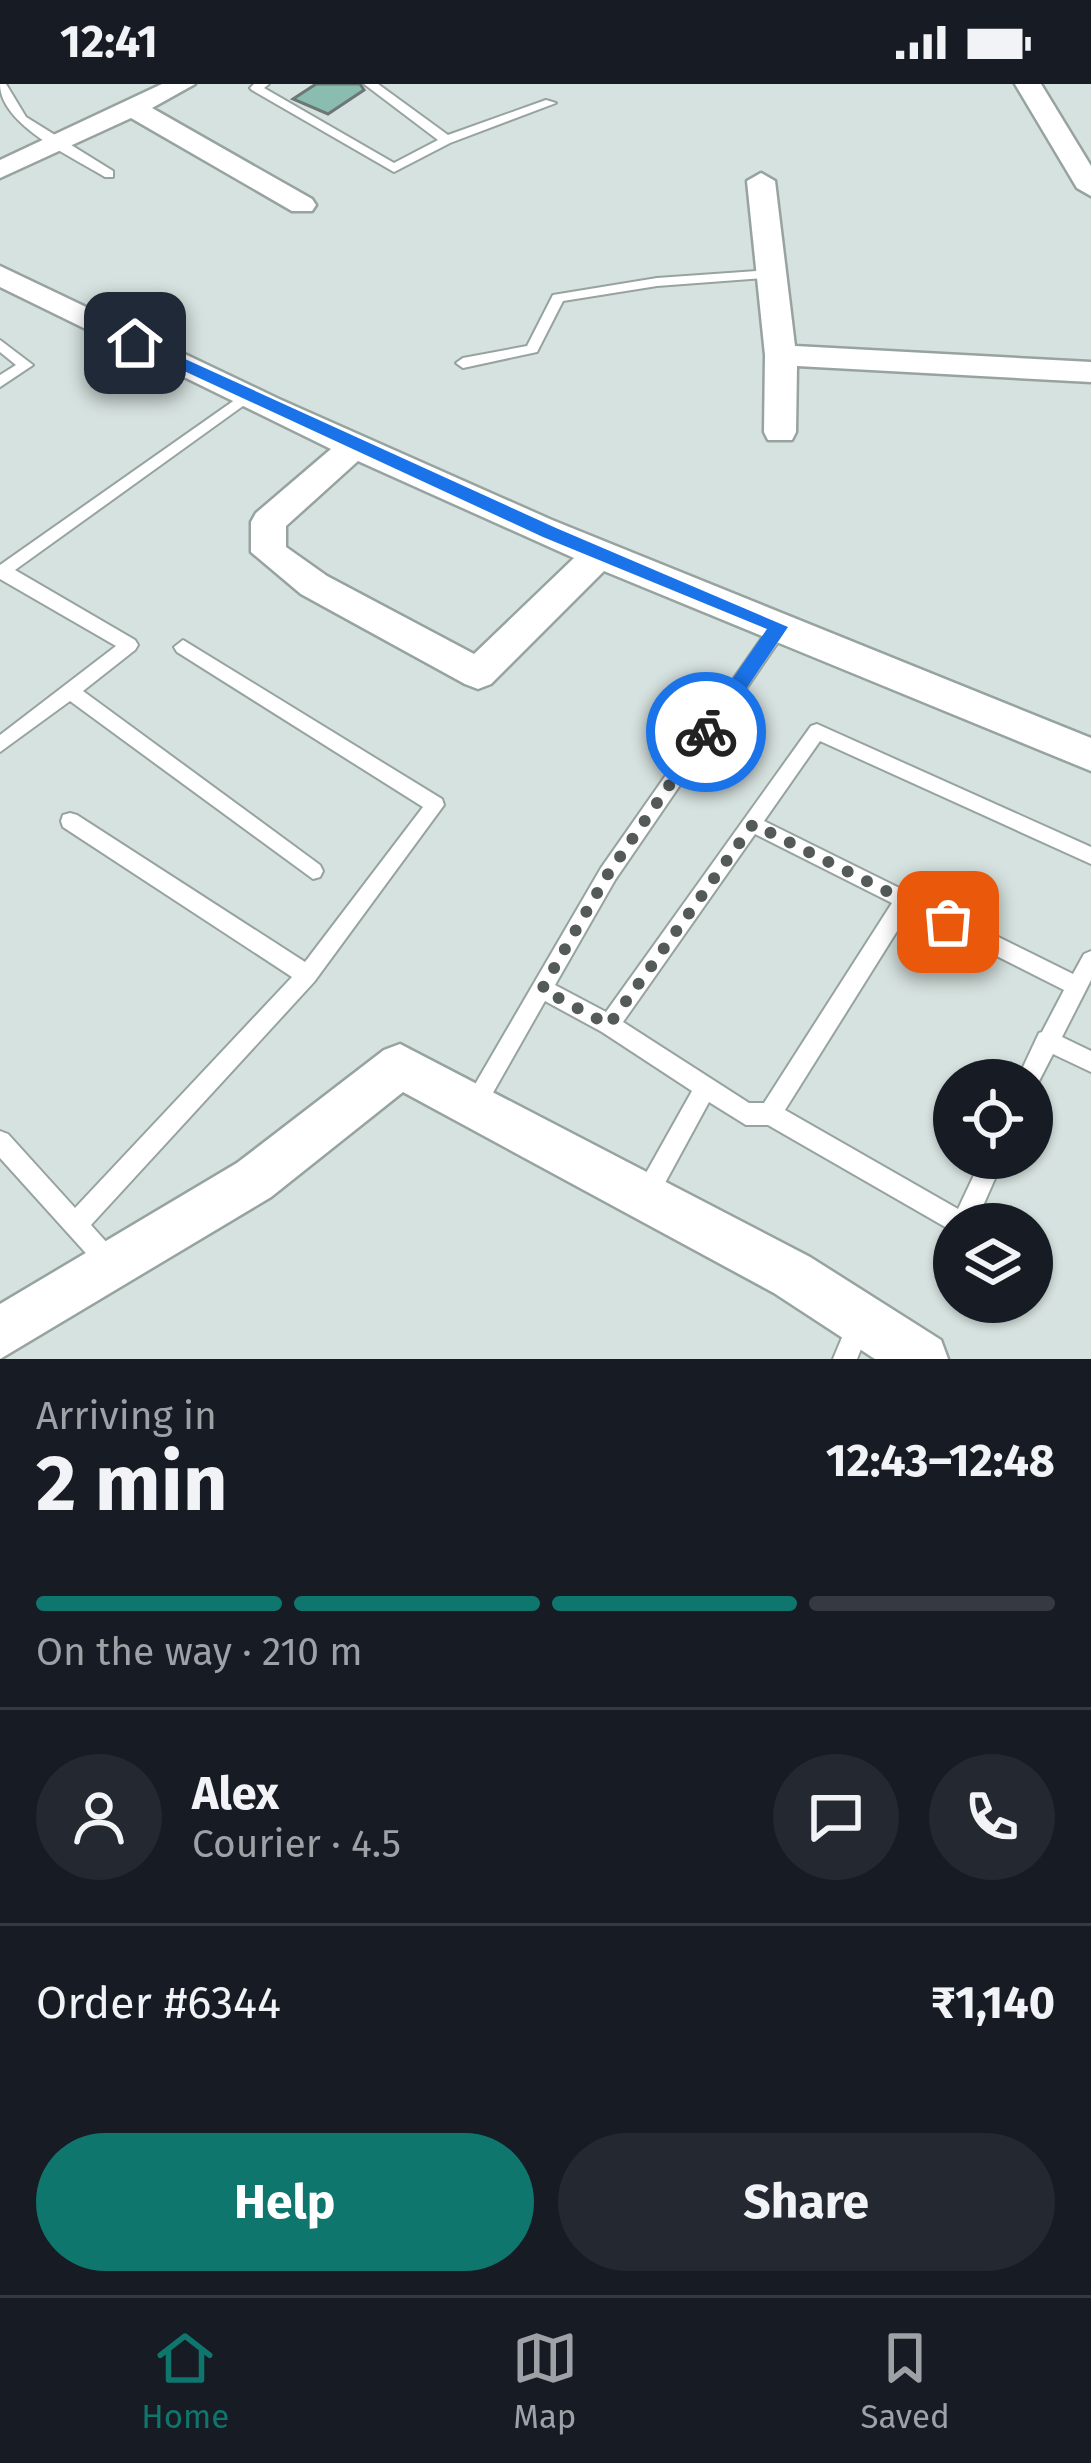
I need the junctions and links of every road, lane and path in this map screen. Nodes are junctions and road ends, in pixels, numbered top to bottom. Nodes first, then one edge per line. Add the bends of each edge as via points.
1 (1, 84) edge
2 (182, 84) edge
3 (263, 84) edge
4 (370, 84) edge
5 (1028, 84) edge
6 (550, 103) dead end
7 (134, 108) junction
8 (446, 140) junction
9 (56, 145) junction
10 (1083, 160) edge
11 (0, 170) edge
12 (110, 174) dead end
13 (760, 181) dead end
14 (1091, 188) edge
15 (302, 205) dead end
16 (771, 274) junction
17 (0, 275) edge
18 (0, 345) edge
19 (781, 356) junction
20 (463, 362) dead end
21 (1091, 372) edge
22 (0, 382) edge
23 (249, 395) junction
24 (780, 433) dead end
25 (357, 444) junction
26 (600, 554) junction
27 (2, 572) edge
28 (778, 627) junction
29 (183, 647) dead end
30 (70, 691) junction
31 (0, 745) edge
32 (1091, 755) edge
33 (70, 821) dead end
34 (753, 824) junction
35 (1091, 856) edge
36 (314, 871) dead end
37 (905, 900) junction
38 (1091, 960) edge
39 (308, 975) junction
40 (1076, 986) junction
41 (542, 989) junction
42 (609, 1025) junction
43 (1046, 1040) junction
44 (1037, 1059) edge
45 (1091, 1062) edge
46 (706, 1087) junction
47 (474, 1106) junction
48 (770, 1114) junction
49 (0, 1142) edge
50 (645, 1197) junction
51 (933, 1207) edge
52 (75, 1225) junction
53 (113, 1267) junction
54 (0, 1333) edge
55 (853, 1339) edge
56 (922, 1359) edge

1 - 9 lane via 21,119
2 - 7 street
3 - 8 lane via 256,88 394,168
4 - 8 lane
5 - 10 street
6 - 8 lane
7 - 9 street
7 - 15 street
9 - 11 street
9 - 12 lane
10 - 14 street
13 - 16 street
16 - 19 street
16 - 20 lane via 558,298 532,349
17 - 23 street
18 - 22 lane via 26,365
19 - 21 street
19 - 24 street
23 - 25 street
23 - 27 lane
25 - 26 street
25 - 26 street via 268,522 269,552 478,674
26 - 28 street
27 - 30 lane via 129,645
28 - 32 street
28 - 41 lane via 608,874
29 - 39 lane via 434,805
30 - 31 lane
30 - 36 lane
33 - 39 lane
34 - 35 lane via 817,731
34 - 37 lane
34 - 42 lane
37 - 40 lane
37 - 48 lane
38 - 40 lane
39 - 52 lane
40 - 43 lane
41 - 42 lane
41 - 47 lane
42 - 46 lane
43 - 44 lane
43 - 45 lane
46 - 48 lane via 746,1114
46 - 50 lane
47 - 50 street
47 - 53 street via 400,1066 254,1180
48 - 51 lane
49 - 52 lane
50 - 55 street via 792,1275
52 - 53 lane
53 - 54 street
55 - 56 street

